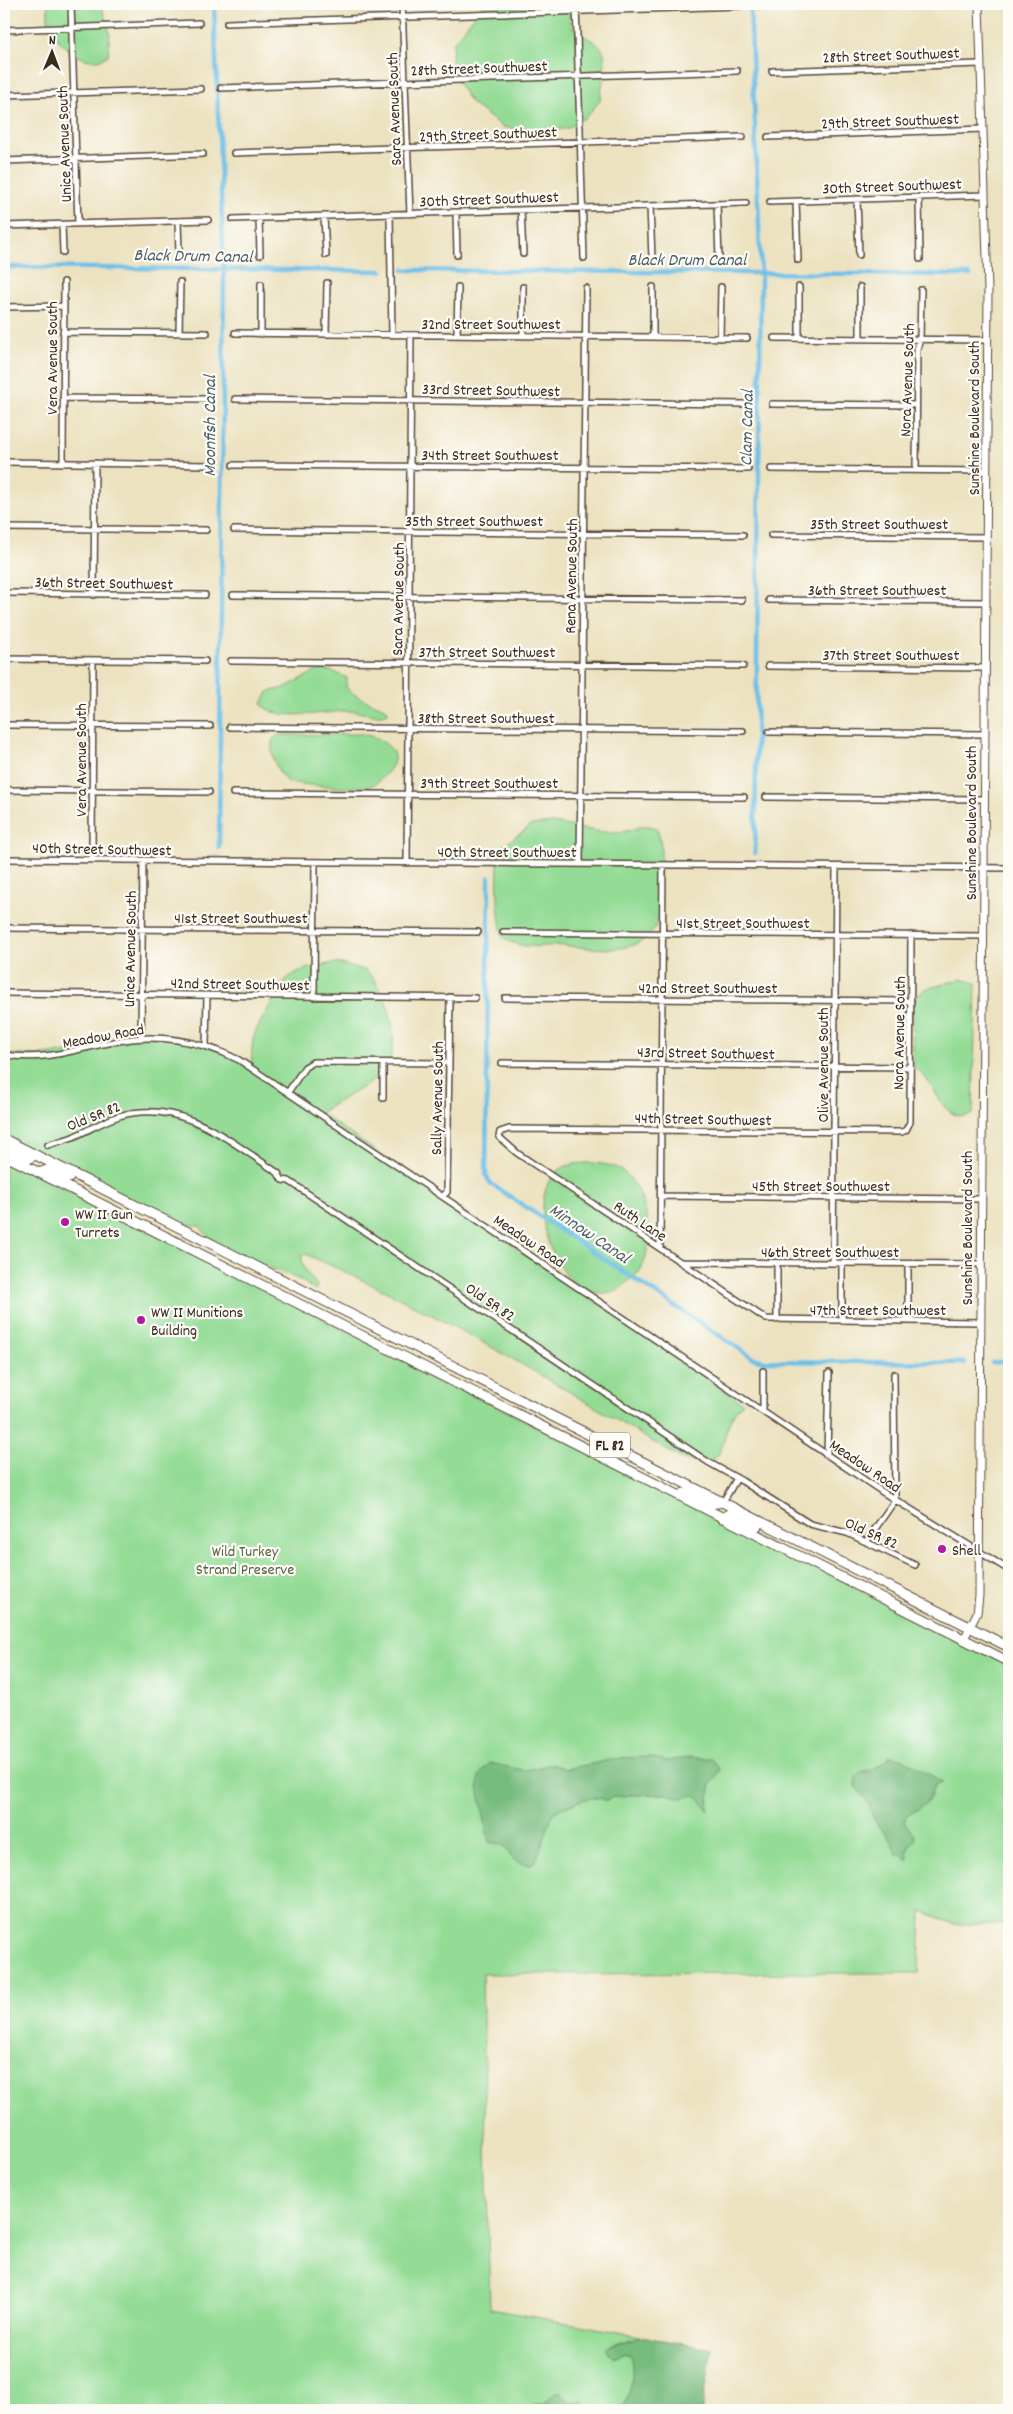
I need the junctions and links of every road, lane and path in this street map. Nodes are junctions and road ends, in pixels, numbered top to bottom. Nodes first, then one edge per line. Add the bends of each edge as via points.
1 (71, 4) edge
2 (402, 4) edge
3 (576, 4) edge
4 (819, 4) edge
5 (979, 4) edge
6 (739, 6) dead end
7 (761, 6) dead end
8 (576, 11) junction
9 (403, 17) junction
10 (199, 23) dead end
11 (227, 23) dead end
12 (72, 28) junction
13 (4, 30) edge
14 (981, 64) junction
15 (737, 71) dead end
16 (772, 71) dead end
17 (578, 76) junction
18 (405, 82) junction
19 (221, 88) dead end
20 (201, 89) dead end
21 (74, 93) junction
22 (4, 95) edge
23 (983, 129) junction
24 (768, 136) dead end
25 (742, 137) dead end
26 (581, 142) junction
27 (407, 148) junction
28 (203, 154) dead end
29 (234, 154) dead end
30 (76, 159) junction
31 (4, 161) edge
32 (985, 195) junction
33 (919, 197) junction
34 (858, 199) junction
35 (796, 201) junction
36 (770, 202) dead end
37 (746, 203) dead end
38 (717, 204) junction
39 (650, 206) junction
40 (583, 208) junction
41 (521, 210) junction
42 (456, 212) junction
43 (390, 214) junction
44 (410, 214) junction
45 (324, 216) junction
46 (259, 218) junction
47 (233, 219) dead end
48 (208, 220) dead end
49 (178, 221) junction
50 (78, 224) junction
51 (62, 225) junction
52 (4, 226) edge
53 (63, 252) dead end
54 (179, 254) dead end
55 (523, 254) dead end
56 (260, 255) dead end
57 (326, 255) dead end
58 (457, 255) dead end
59 (859, 255) dead end
60 (719, 257) dead end
61 (584, 258) dead end
62 (652, 258) dead end
63 (920, 259) dead end
64 (798, 260) dead end
65 (64, 282) dead end
66 (180, 282) dead end
67 (327, 283) dead end
68 (261, 284) dead end
69 (458, 287) dead end
70 (523, 287) dead end
71 (653, 287) dead end
72 (721, 287) dead end
73 (799, 287) dead end
74 (860, 287) dead end
75 (586, 288) dead end
76 (921, 290) dead end
77 (64, 306) junction
78 (4, 307) edge
79 (63, 332) junction
80 (179, 333) junction
81 (207, 333) dead end
82 (235, 334) dead end
83 (261, 334) junction
84 (326, 334) junction
85 (392, 335) junction
86 (411, 335) junction
87 (457, 335) junction
88 (523, 336) junction
89 (585, 336) junction
90 (653, 337) junction
91 (720, 338) junction
92 (747, 338) dead end
93 (774, 338) dead end
94 (799, 338) junction
95 (860, 339) junction
96 (920, 339) junction
97 (988, 340) junction
98 (63, 398) junction
99 (206, 399) dead end
100 (235, 399) dead end
101 (411, 400) junction
102 (584, 402) junction
103 (747, 404) dead end
104 (772, 404) dead end
105 (916, 405) junction
106 (4, 462) edge
107 (63, 463) junction
108 (95, 463) junction
109 (210, 464) dead end
110 (233, 465) dead end
111 (411, 466) junction
112 (583, 468) junction
113 (748, 469) dead end
114 (772, 469) dead end
115 (916, 470) junction
116 (987, 471) junction
117 (4, 528) edge
118 (95, 529) junction
119 (206, 530) dead end
120 (234, 530) dead end
121 (410, 531) junction
122 (583, 533) junction
123 (743, 535) dead end
124 (771, 535) dead end
125 (986, 537) junction
126 (4, 594) edge
127 (94, 594) junction
128 (205, 595) dead end
129 (233, 595) dead end
130 (410, 597) junction
131 (583, 599) junction
132 (742, 600) dead end
133 (769, 600) dead end
134 (986, 602) junction
135 (4, 659) edge
136 (93, 660) junction
137 (204, 661) dead end
138 (231, 661) dead end
139 (409, 663) junction
140 (582, 664) junction
141 (743, 666) dead end
142 (768, 666) dead end
143 (985, 668) junction
144 (4, 725) edge
145 (93, 726) junction
146 (210, 726) dead end
147 (230, 727) dead end
148 (408, 728) junction
149 (582, 730) junction
150 (743, 732) dead end
151 (769, 732) dead end
152 (984, 734) junction
153 (4, 790) edge
154 (92, 791) junction
155 (209, 792) dead end
156 (233, 792) dead end
157 (407, 794) junction
158 (581, 796) junction
159 (744, 797) dead end
160 (766, 797) dead end
161 (984, 799) junction
162 (4, 859) edge
163 (92, 860) junction
164 (143, 861) junction
165 (315, 862) junction
166 (407, 863) junction
167 (580, 864) junction
168 (663, 865) junction
169 (836, 866) junction
170 (983, 868) junction
171 (1009, 868) edge
172 (4, 928) edge
173 (142, 929) junction
174 (315, 930) junction
175 (478, 932) dead end
176 (503, 932) dead end
177 (663, 934) junction
178 (836, 935) junction
179 (911, 935) junction
180 (983, 936) junction
181 (4, 993) edge
182 (141, 994) junction
183 (207, 995) junction
184 (314, 997) junction
185 (450, 997) junction
186 (475, 998) dead end
187 (505, 998) dead end
188 (662, 999) junction
189 (835, 1000) junction
190 (911, 1001) junction
191 (141, 1038) junction
192 (206, 1046) junction
193 (4, 1055) edge
194 (384, 1062) junction
195 (449, 1062) junction
196 (502, 1063) dead end
197 (662, 1064) junction
198 (835, 1066) junction
199 (910, 1066) junction
200 (288, 1092) junction
201 (383, 1098) dead end
202 (661, 1130) junction
203 (906, 1130) joint
204 (500, 1132) joint
205 (834, 1132) junction
206 (4, 1139) edge
207 (48, 1145) dead end
208 (4, 1149) edge
209 (4, 1155) edge
210 (35, 1155) junction
211 (40, 1173) junction
212 (442, 1196) junction
213 (661, 1196) junction
214 (833, 1197) junction
215 (980, 1199) junction
216 (129, 1203) junction
217 (660, 1248) junction
218 (680, 1262) junction
219 (777, 1263) junction
220 (833, 1263) junction
221 (842, 1263) junction
222 (908, 1264) junction
223 (980, 1264) junction
224 (776, 1320) junction
225 (842, 1321) junction
226 (908, 1321) junction
227 (980, 1322) junction
228 (763, 1371) dead end
229 (829, 1373) dead end
230 (894, 1374) dead end
231 (763, 1411) junction
232 (827, 1454) junction
233 (616, 1464) junction
234 (737, 1478) junction
235 (895, 1500) junction
236 (723, 1502) junction
237 (722, 1518) junction
238 (866, 1542) junction
239 (813, 1548) junction
240 (979, 1552) junction
241 (914, 1566) dead end
242 (1009, 1570) edge
243 (970, 1627) junction
244 (964, 1639) junction
245 (1009, 1647) edge
246 (1009, 1662) edge

1 - 12 street, Unice Avenue South
2 - 9 street, Sara Avenue South
3 - 8 street
4 - 7 street
5 - 14 street, Sunshine Boulevard South
6 - 8 street
8 - 9 street
8 - 17 street
9 - 11 street
9 - 18 street, Sara Avenue South
10 - 12 street
12 - 13 street
12 - 21 street, Unice Avenue South
14 - 16 street, 28th Street Southwest
14 - 23 street, Sunshine Boulevard South
15 - 17 street, 28th Street Southwest
17 - 18 street, 28th Street Southwest
17 - 26 street
18 - 19 street, 28th Street Southwest
18 - 27 street, Sara Avenue South
20 - 21 street
21 - 22 street
21 - 30 street, Unice Avenue South
23 - 24 street, 29th Street Southwest
23 - 32 street, Sunshine Boulevard South
25 - 26 street, 29th Street Southwest
26 - 27 street, 29th Street Southwest
26 - 40 street
27 - 29 street, 29th Street Southwest
27 - 44 street, Sara Avenue South
28 - 30 street
30 - 31 street
30 - 50 street, Unice Avenue South
32 - 33 street, 30th Street Southwest
32 - 97 street, Sunshine Boulevard South
33 - 34 street, 30th Street Southwest
33 - 63 street
34 - 35 street, 30th Street Southwest
34 - 59 street
35 - 36 street, 30th Street Southwest
35 - 64 street
37 - 38 street, 30th Street Southwest
38 - 39 street, 30th Street Southwest
38 - 60 street
39 - 40 street, 30th Street Southwest
39 - 62 street
40 - 41 street, 30th Street Southwest
40 - 61 street
41 - 42 street, 30th Street Southwest
41 - 55 street
42 - 44 street, 30th Street Southwest
42 - 58 street
43 - 44 street, 30th Street Southwest
43 - 45 street, 30th Street Southwest
43 - 85 street
45 - 46 street, 30th Street Southwest
45 - 57 street
46 - 47 street, 30th Street Southwest
46 - 56 street
48 - 49 street
49 - 50 street
49 - 54 street
50 - 51 street
51 - 52 street
51 - 53 street
65 - 77 street, Vera Avenue South
66 - 80 street
67 - 84 street
68 - 83 street
69 - 87 street
70 - 88 street
71 - 90 street
72 - 91 street
73 - 94 street
74 - 95 street
75 - 89 street, Rena Avenue South
76 - 96 street, Nora Avenue South
77 - 78 street
77 - 79 street, Vera Avenue South
79 - 80 street
79 - 98 street, Vera Avenue South
80 - 81 street
82 - 83 street, 32nd Street Southwest
83 - 84 street, 32nd Street Southwest
84 - 85 street, 32nd Street Southwest
85 - 86 street, 32nd Street Southwest
86 - 87 street, 32nd Street Southwest
86 - 101 street, Sara Avenue South
87 - 88 street, 32nd Street Southwest
88 - 89 street, 32nd Street Southwest
89 - 90 street, 32nd Street Southwest
89 - 102 street, Rena Avenue South
90 - 91 street, 32nd Street Southwest
91 - 92 street, 32nd Street Southwest
93 - 94 street
94 - 95 street
95 - 96 street
96 - 97 street
96 - 105 street, Nora Avenue South
97 - 116 street, Sunshine Boulevard South
98 - 99 street
98 - 107 street, Vera Avenue South
100 - 101 street, 33rd Street Southwest
101 - 102 street, 33rd Street Southwest
101 - 111 street, Sara Avenue South
102 - 103 street, 33rd Street Southwest
102 - 112 street, Rena Avenue South
104 - 105 street
105 - 115 street, Nora Avenue South
106 - 107 street
107 - 108 street
108 - 109 street
108 - 118 street
110 - 111 street, 34th Street Southwest
111 - 112 street, 34th Street Southwest
111 - 121 street, Sara Avenue South
112 - 113 street, 34th Street Southwest
112 - 122 street, Rena Avenue South
114 - 115 street
115 - 116 street
116 - 125 street, Sunshine Boulevard South
117 - 118 street
118 - 119 street
118 - 127 street
120 - 121 street, 35th Street Southwest
121 - 122 street, 35th Street Southwest
121 - 130 street, Sara Avenue South
122 - 123 street, 35th Street Southwest
122 - 131 street, Rena Avenue South
124 - 125 street, 35th Street Southwest
125 - 134 street, Sunshine Boulevard South
126 - 127 street, 36th Street Southwest
127 - 128 street, 36th Street Southwest
129 - 130 street
130 - 131 street
130 - 139 street, Sara Avenue South
131 - 132 street
131 - 140 street, Rena Avenue South
133 - 134 street, 36th Street Southwest
134 - 143 street, Sunshine Boulevard South
135 - 136 street
136 - 137 street
136 - 145 street, Vera Avenue South
138 - 139 street, 37th Street Southwest
139 - 140 street, 37th Street Southwest
139 - 148 street, Sara Avenue South
140 - 141 street, 37th Street Southwest
140 - 149 street, Rena Avenue South
142 - 143 street, 37th Street Southwest
143 - 152 street, Sunshine Boulevard South
144 - 145 street
145 - 146 street
145 - 154 street, Vera Avenue South
147 - 148 street, 38th Street Southwest
148 - 149 street, 38th Street Southwest
148 - 157 street, Sara Avenue South
149 - 150 street, 38th Street Southwest
149 - 158 street, Rena Avenue South
151 - 152 street
152 - 161 street, Sunshine Boulevard South
153 - 154 street
154 - 155 street
154 - 163 street, Vera Avenue South
156 - 157 street, 39th Street Southwest
157 - 158 street, 39th Street Southwest
157 - 166 street, Sara Avenue South
158 - 159 street, 39th Street Southwest
158 - 167 street, Rena Avenue South
160 - 161 street
161 - 170 street, Sunshine Boulevard South
162 - 163 street, 40th Street Southwest
163 - 164 street, 40th Street Southwest
164 - 165 street, 40th Street Southwest
164 - 173 street, Unice Avenue South
165 - 166 street, 40th Street Southwest
165 - 174 street
166 - 167 street, 40th Street Southwest
167 - 168 street, 40th Street Southwest
168 - 169 street, 40th Street Southwest
168 - 177 street
169 - 170 street, 40th Street Southwest
169 - 178 street, Olive Avenue South
170 - 171 street, 40th Street Southwest
170 - 180 street, Sunshine Boulevard South
172 - 173 street, 41st Street Southwest
173 - 174 street, 41st Street Southwest
173 - 182 street, Unice Avenue South
174 - 175 street, 41st Street Southwest
174 - 184 street
176 - 177 street, 41st Street Southwest
177 - 178 street, 41st Street Southwest
177 - 188 street
178 - 179 street, 41st Street Southwest
178 - 189 street, Olive Avenue South
179 - 180 street, 41st Street Southwest
179 - 190 street, Nora Avenue South
180 - 215 street, Sunshine Boulevard South
181 - 182 street, 42nd Street Southwest
182 - 183 street, 42nd Street Southwest
182 - 191 street, Unice Avenue South
183 - 184 street, 42nd Street Southwest
183 - 192 street
184 - 185 street, 42nd Street Southwest
185 - 186 street, 42nd Street Southwest
185 - 195 street, Sally Avenue South
187 - 188 street, 42nd Street Southwest
188 - 189 street, 42nd Street Southwest
188 - 197 street
189 - 190 street, 42nd Street Southwest
189 - 198 street, Olive Avenue South
190 - 199 street, Nora Avenue South
191 - 192 street, Meadow Road via 171,1039
191 - 193 street, Meadow Road via 52,1056
192 - 200 street, Meadow Road via 239,1060
194 - 195 street
194 - 200 street via 313,1062 304,1067
194 - 201 street
195 - 212 street, Sally Avenue South via 447,1192
196 - 197 street, 43rd Street Southwest
197 - 198 street, 43rd Street Southwest
197 - 202 street
198 - 199 street, 43rd Street Southwest
198 - 205 street, Olive Avenue South
199 - 203 street, Nora Avenue South via 910,1122
200 - 212 street, Meadow Road
202 - 204 street, 44th Street Southwest via 509,1129
202 - 205 street, 44th Street Southwest
202 - 213 street
203 - 205 street, 44th Street Southwest
204 - 217 street, Ruth Lane via 501,1142
205 - 214 street, Olive Avenue South
206 - 210 highway, FL 82
207 - 234 street, Old SR 82 via 133,1113 170,1114 198,1122 708,1462
208 - 210 highway via 28,1159
209 - 211 highway, FL 82
210 - 216 highway, FL 82
211 - 216 highway via 52,1171 107,1198
211 - 233 highway, FL 82
212 - 231 street, Meadow Road
213 - 214 street, 45th Street Southwest
213 - 217 street
214 - 215 street, 45th Street Southwest
214 - 220 street, Olive Avenue South
215 - 223 street, Sunshine Boulevard South
216 - 236 highway, FL 82
217 - 218 street, Ruth Lane
218 - 219 street, 46th Street Southwest
218 - 224 street, Ruth Lane via 766,1319
219 - 220 street, 46th Street Southwest
219 - 224 street
220 - 221 street, 46th Street Southwest
221 - 222 street, 46th Street Southwest
221 - 225 street
222 - 223 street, 46th Street Southwest
222 - 226 street
223 - 227 street, Sunshine Boulevard South
224 - 225 street, 47th Street Southwest
225 - 226 street, 47th Street Southwest
226 - 227 street, 47th Street Southwest
227 - 240 street, Sunshine Boulevard South
228 - 231 street
229 - 232 street
230 - 235 street
231 - 232 street, Meadow Road
232 - 235 street, Meadow Road
233 - 236 highway via 628,1464 711,1504
233 - 237 highway, FL 82
234 - 236 street
234 - 238 street, Old SR 82 via 810,1524 837,1530
235 - 238 street
235 - 240 street, Meadow Road
236 - 239 highway, FL 82
237 - 239 highway via 729,1514 798,1546
237 - 244 highway, FL 82
238 - 241 street, Old SR 82
239 - 243 highway, FL 82
240 - 242 street, Meadow Road
240 - 243 street, Sunshine Boulevard South via 979,1602
243 - 244 street, Sunshine Boulevard South
243 - 245 highway, FL 82
244 - 246 highway, FL 82

